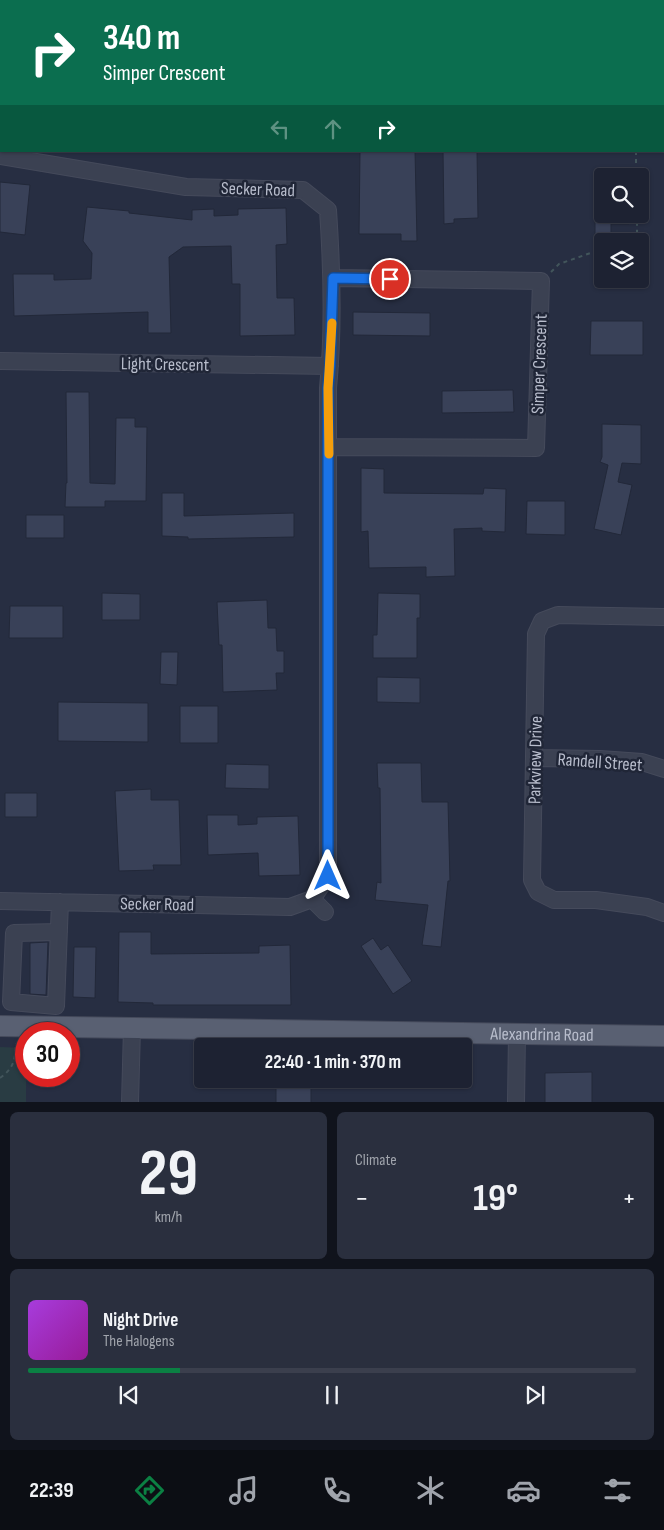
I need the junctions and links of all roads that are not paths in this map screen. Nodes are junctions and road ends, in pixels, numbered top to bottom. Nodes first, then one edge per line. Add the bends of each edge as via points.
1 (0, 156) edge
2 (333, 278) junction
3 (0, 361) edge
4 (330, 366) junction
5 (329, 448) junction
6 (664, 617) edge
7 (535, 758) junction
8 (664, 769) edge
9 (312, 899) junction
10 (0, 901) edge
11 (60, 902) junction
12 (325, 912) dead end
13 (664, 914) edge
14 (59, 932) junction
15 (6, 952) edge
16 (8, 1026) edge
17 (132, 1028) junction
18 (517, 1033) junction
19 (664, 1036) edge
20 (130, 1102) edge
21 (516, 1102) edge

1 - 2 street, Secker Road via 186,187 303,190 328,210
2 - 4 street, Secker Road
2 - 5 street, Simper Crescent via 541,281 536,448
3 - 4 street, Light Crescent
4 - 5 street, Secker Road
5 - 9 street, Secker Road via 328,876
6 - 7 street, Parkview Drive via 558,616 542,621 536,634
7 - 8 street, Randell Street via 600,758 642,762
7 - 13 street, Parkview Drive via 532,880 538,892 554,900 596,900 647,907
9 - 11 street, Secker Road via 290,907
9 - 12 street
10 - 11 street, Secker Road
11 - 14 street
14 - 15 street via 14,933
14 - 15 street via 56,1006 11,1002
16 - 17 main road, Alexandrina Road
17 - 18 main road, Alexandrina Road
17 - 20 street
18 - 19 main road, Alexandrina Road
18 - 21 street

